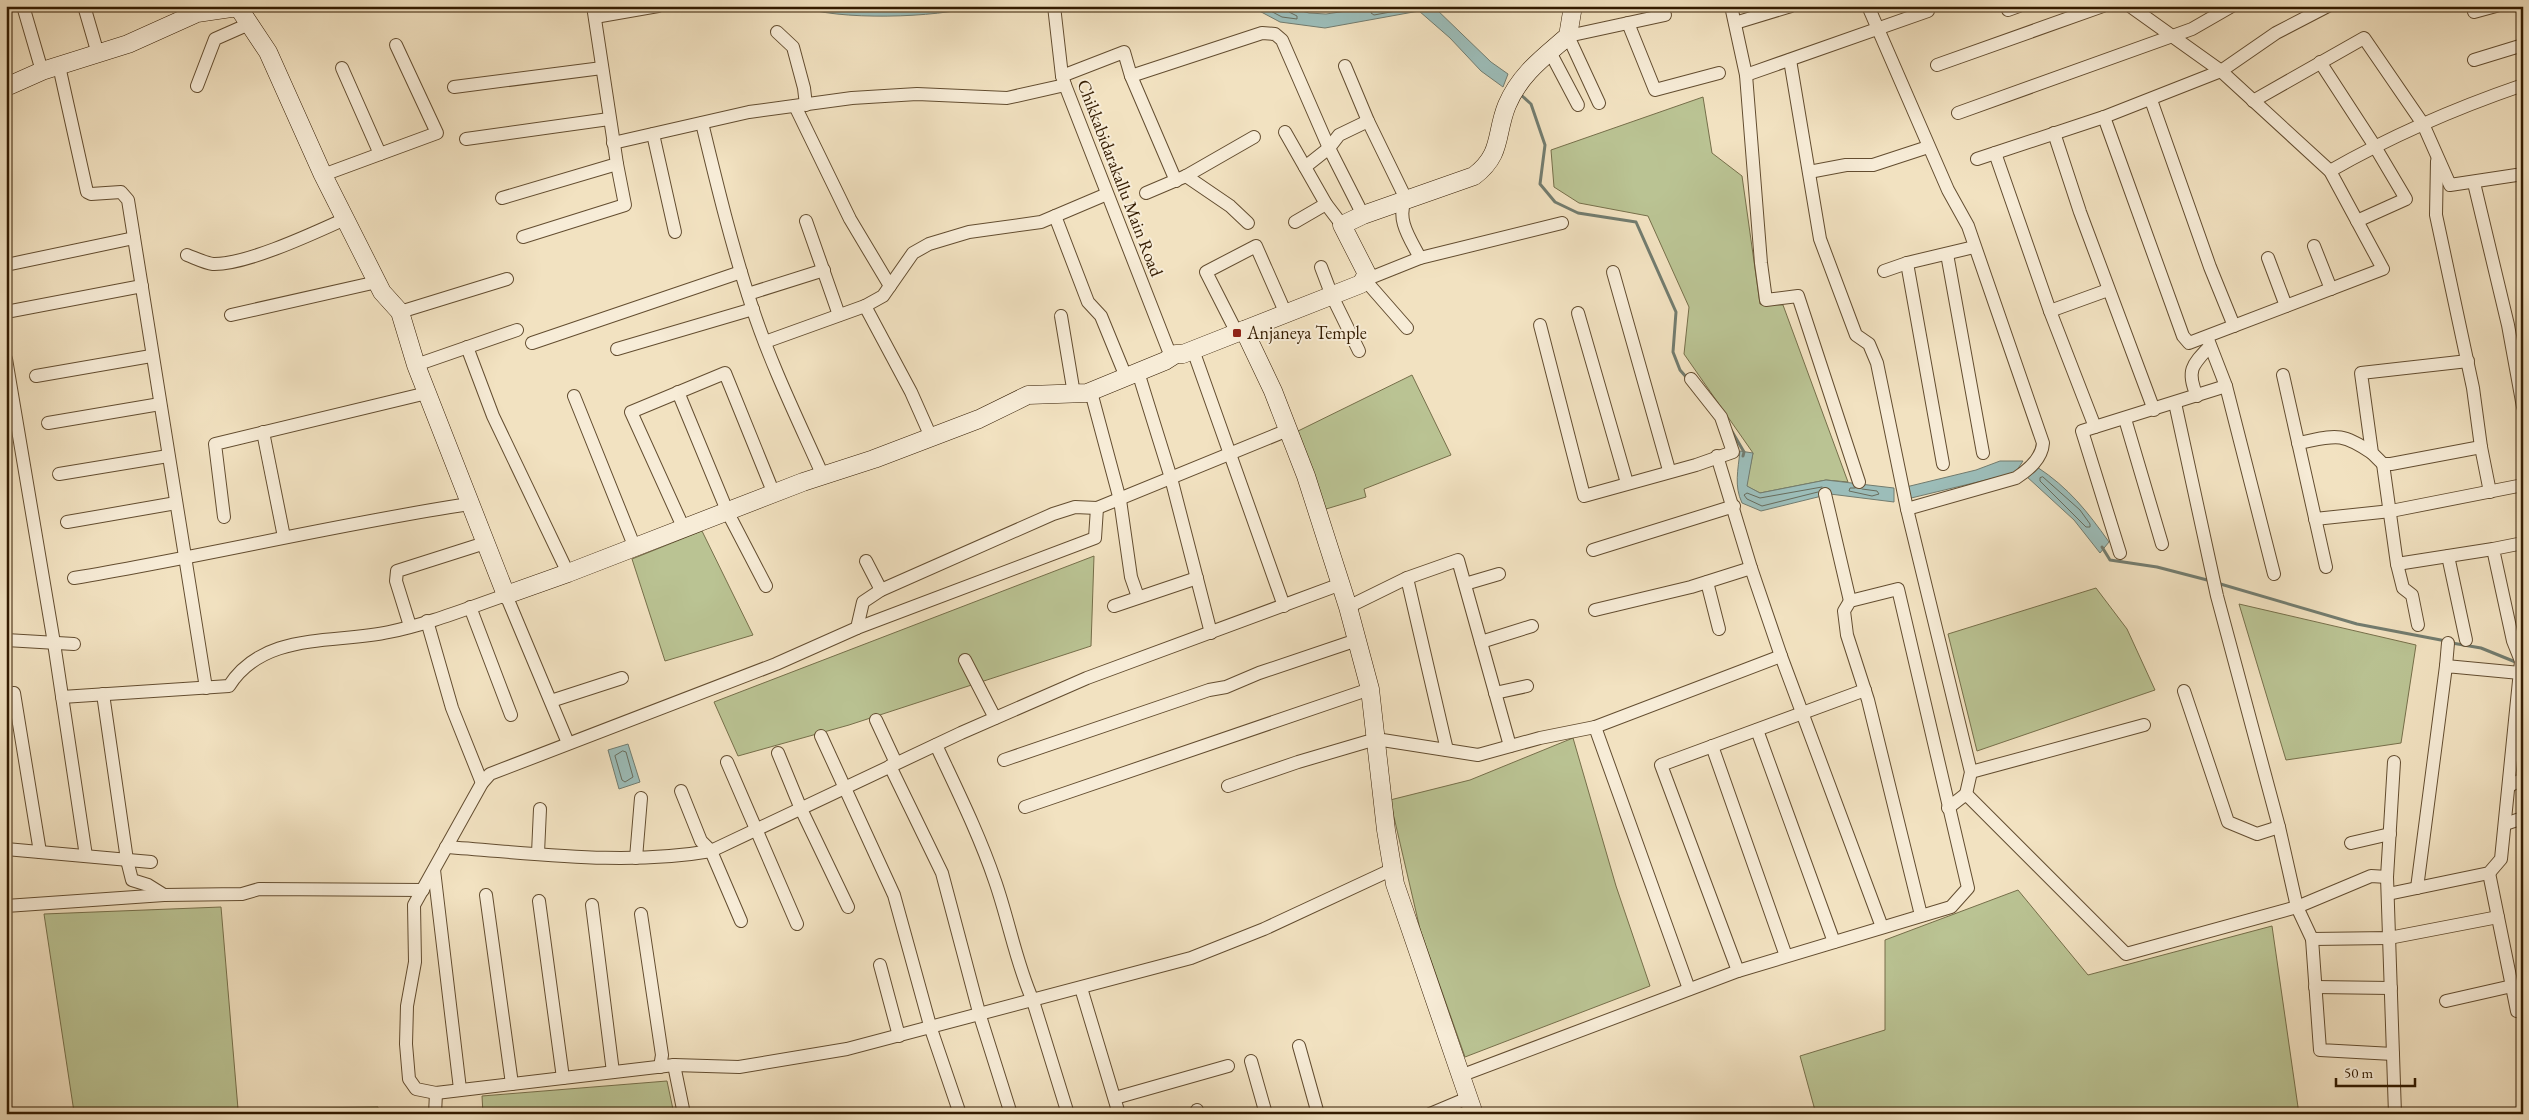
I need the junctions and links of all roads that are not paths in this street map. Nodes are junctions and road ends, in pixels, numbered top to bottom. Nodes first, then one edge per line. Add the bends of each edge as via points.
1 (23, 6) edge
2 (84, 6) edge
3 (658, 6) edge
4 (1054, 6) edge
5 (1573, 6) edge
6 (1731, 6) edge
7 (1791, 6) edge
8 (1868, 6) edge
9 (2103, 6) edge
10 (2130, 6) edge
11 (2232, 6) edge
12 (2328, 6) edge
13 (2496, 6) edge
14 (240, 7) edge
15 (635, 8) edge
16 (206, 9) edge
17 (1928, 11) dead end
18 (594, 12) edge
19 (2474, 12) dead end
20 (1664, 15) dead end
21 (1628, 23) junction
22 (1735, 23) junction
23 (250, 24) junction
24 (1878, 30) junction
25 (777, 32) dead end
26 (1568, 36) junction
27 (2174, 36) junction
28 (2523, 45) edge
29 (396, 46) dead end
30 (1550, 52) junction
31 (98, 54) junction
32 (1790, 60) junction
33 (2474, 60) dead end
34 (2320, 62) junction
35 (1937, 65) dead end
36 (59, 66) junction
37 (1345, 66) dead end
38 (342, 68) dead end
39 (602, 68) junction
40 (42, 71) junction
41 (2221, 71) junction
42 (1719, 73) dead end
43 (1746, 75) junction
44 (1131, 76) junction
45 (1063, 80) junction
46 (2523, 85) edge
47 (197, 86) dead end
48 (6, 87) edge
49 (454, 88) dead end
50 (2151, 100) junction
51 (2253, 101) junction
52 (1599, 104) dead end
53 (801, 105) junction
54 (1578, 105) dead end
55 (1958, 113) dead end
56 (2104, 117) junction
57 (609, 119) junction
58 (1368, 121) junction
59 (702, 123) junction
60 (2423, 124) junction
61 (1285, 132) dead end
62 (2054, 133) junction
63 (653, 134) junction
64 (1254, 137) dead end
65 (466, 138) dead end
66 (613, 143) junction
67 (2374, 145) junction
68 (1928, 147) junction
69 (1329, 148) junction
70 (1995, 153) junction
71 (380, 154) junction
72 (2437, 156) junction
73 (1977, 159) dead end
74 (618, 164) junction
75 (1305, 167) junction
76 (1809, 172) junction
77 (2330, 172) junction
78 (2523, 174) edge
79 (323, 175) junction
80 (1181, 178) junction
81 (2474, 183) junction
82 (1107, 194) junction
83 (1146, 194) dead end
84 (502, 198) dead end
85 (1406, 199) junction
86 (1326, 204) junction
87 (1363, 215) junction
88 (1055, 216) junction
89 (345, 219) junction
90 (806, 221) dead end
91 (2357, 221) junction
92 (1295, 222) dead end
93 (1248, 223) dead end
94 (1562, 223) dead end
95 (1342, 225) junction
96 (675, 232) dead end
97 (523, 237) dead end
98 (134, 238) junction
99 (2314, 246) dead end
100 (1974, 248) junction
101 (1947, 254) junction
102 (187, 255) dead end
103 (1420, 258) junction
104 (2268, 258) dead end
105 (1907, 263) junction
106 (6, 265) edge
107 (1321, 267) dead end
108 (824, 270) junction
109 (1884, 271) dead end
110 (741, 272) junction
111 (1613, 272) dead end
112 (507, 278) dead end
113 (1365, 280) junction
114 (377, 282) junction
115 (142, 286) junction
116 (890, 286) junction
117 (2331, 289) junction
118 (2108, 290) junction
119 (748, 294) junction
120 (1332, 296) junction
121 (865, 306) junction
122 (2286, 306) junction
123 (753, 309) junction
124 (2050, 311) junction
125 (6, 312) edge
126 (400, 312) junction
127 (1578, 312) dead end
128 (1286, 314) junction
129 (231, 315) dead end
130 (839, 315) junction
131 (1062, 316) dead end
132 (1540, 325) dead end
133 (2234, 326) junction
134 (1407, 328) dead end
135 (517, 330) dead end
136 (1240, 331) junction
137 (2209, 341) junction
138 (765, 342) junction
139 (532, 343) dead end
140 (467, 347) junction
141 (617, 349) dead end
142 (1359, 351) dead end
143 (1184, 352) junction
144 (151, 356) junction
145 (2468, 361) junction
146 (416, 364) junction
147 (7, 367) edge
148 (1132, 375) junction
149 (2283, 375) dead end
150 (36, 376) dead end
151 (1692, 379) dead end
152 (2226, 386) junction
153 (678, 392) junction
154 (427, 393) junction
155 (1082, 393) junction
156 (574, 396) dead end
157 (2197, 396) junction
158 (2175, 403) junction
159 (160, 404) junction
160 (2523, 406) edge
161 (2154, 410) junction
162 (2125, 419) junction
163 (48, 423) dead end
164 (2095, 427) junction
165 (1288, 430) junction
166 (263, 432) junction
167 (931, 437) junction
168 (2298, 443) junction
169 (2481, 447) junction
170 (1229, 453) junction
171 (2372, 453) junction
172 (1983, 454) dead end
173 (168, 456) junction
174 (1717, 456) junction
175 (1943, 464) dead end
176 (2383, 464) junction
177 (1669, 470) junction
178 (59, 474) dead end
179 (822, 476) junction
180 (1171, 478) junction
181 (1859, 482) dead end
182 (1627, 483) junction
183 (2523, 485) edge
184 (2490, 492) junction
185 (774, 494) junction
186 (1825, 494) dead end
187 (1120, 500) junction
188 (176, 503) junction
189 (469, 504) junction
190 (1734, 506) junction
191 (1097, 508) junction
192 (1907, 509) junction
193 (2391, 511) junction
194 (728, 513) junction
195 (224, 517) dead end
196 (2315, 519) junction
197 (67, 522) dead end
198 (684, 529) junction
199 (284, 537) junction
200 (485, 543) junction
201 (2523, 543) edge
202 (2162, 544) dead end
203 (635, 548) junction
204 (2493, 549) junction
205 (1593, 550) dead end
206 (2120, 553) dead end
207 (2448, 556) junction
208 (185, 559) junction
209 (866, 561) dead end
210 (2397, 564) junction
211 (2326, 567) dead end
212 (1751, 568) junction
213 (568, 574) junction
214 (1498, 574) dead end
215 (2274, 574) dead end
216 (74, 578) dead end
217 (1197, 578) junction
218 (1407, 578) junction
219 (1707, 582) junction
220 (1341, 584) junction
221 (1465, 584) junction
222 (766, 586) dead end
223 (881, 590) junction
224 (506, 595) junction
225 (1138, 597) junction
226 (1850, 601) junction
227 (1114, 606) dead end
228 (1284, 606) junction
229 (470, 607) junction
230 (1348, 607) junction
231 (1595, 610) dead end
232 (427, 621) junction
233 (2418, 625) dead end
234 (410, 626) junction
235 (1532, 626) dead end
236 (857, 628) junction
237 (1719, 629) dead end
238 (1212, 633) junction
239 (6, 640) edge
240 (1357, 640) junction
241 (2466, 640) dead end
242 (1481, 642) junction
243 (54, 643) junction
244 (2448, 643) dead end
245 (74, 644) dead end
246 (1781, 656) junction
247 (965, 660) dead end
248 (2446, 666) junction
249 (2520, 673) junction
250 (622, 678) dead end
251 (1527, 686) dead end
252 (206, 688) junction
253 (1370, 689) junction
254 (1865, 690) junction
255 (2184, 691) dead end
256 (14, 693) dead end
257 (1495, 693) junction
258 (103, 694) junction
259 (62, 697) junction
260 (551, 701) junction
261 (1804, 713) junction
262 (511, 714) dead end
263 (995, 718) junction
264 (876, 720) dead end
265 (2519, 720) edge
266 (2144, 725) dead end
267 (1595, 727) junction
268 (1757, 730) junction
269 (820, 736) dead end
270 (1376, 739) junction
271 (568, 743) junction
272 (936, 745) junction
273 (1510, 746) junction
274 (1712, 746) junction
275 (1447, 750) junction
276 (778, 753) dead end
277 (1004, 760) dead end
278 (727, 762) dead end
279 (2394, 762) dead end
280 (893, 765) junction
281 (1971, 772) junction
282 (2523, 779) edge
283 (482, 783) junction
284 (1228, 786) dead end
285 (2509, 786) junction
286 (845, 788) junction
287 (681, 791) dead end
288 (1966, 794) junction
289 (641, 798) dead end
290 (1025, 807) dead end
291 (1948, 808) junction
292 (801, 809) junction
293 (540, 810) dead end
294 (2523, 818) edge
295 (2505, 824) junction
296 (2279, 827) junction
297 (757, 829) junction
298 (2390, 834) junction
299 (2351, 843) dead end
300 (446, 847) junction
301 (6, 849) edge
302 (711, 851) junction
303 (40, 852) junction
304 (538, 853) junction
305 (86, 856) junction
306 (636, 858) junction
307 (127, 860) junction
308 (151, 862) dead end
309 (1392, 869) junction
310 (434, 870) junction
311 (2489, 873) junction
312 (2387, 877) junction
313 (2417, 888) junction
314 (422, 890) junction
315 (2388, 894) junction
316 (164, 895) junction
317 (486, 895) dead end
318 (540, 901) dead end
319 (592, 905) dead end
320 (6, 906) edge
321 (2297, 907) junction
322 (848, 908) dead end
323 (641, 914) dead end
324 (1921, 915) junction
325 (2498, 917) junction
326 (741, 921) dead end
327 (797, 924) dead end
328 (1882, 927) junction
329 (2389, 938) junction
330 (2312, 939) junction
331 (1834, 942) junction
332 (1786, 956) junction
333 (880, 965) dead end
334 (1738, 971) junction
335 (2512, 986) junction
336 (2315, 987) junction
337 (1081, 988) junction
338 (2391, 988) junction
339 (1689, 989) junction
340 (1034, 1001) junction
341 (2446, 1001) dead end
342 (2523, 1012) edge
343 (980, 1016) junction
344 (931, 1028) junction
345 (899, 1036) junction
346 (1299, 1046) dead end
347 (2393, 1054) junction
348 (1251, 1061) dead end
349 (674, 1065) junction
350 (1228, 1066) dead end
351 (660, 1067) junction
352 (613, 1072) junction
353 (1460, 1076) junction
354 (563, 1078) junction
355 (512, 1084) junction
356 (460, 1089) junction
357 (436, 1093) junction
358 (1115, 1098) junction
359 (1471, 1106) edge
360 (435, 1114) edge
361 (684, 1114) edge
362 (960, 1114) edge
363 (1011, 1114) edge
364 (1068, 1114) edge
365 (1119, 1114) edge
366 (1266, 1114) edge
367 (1318, 1114) edge
368 (1430, 1114) edge
369 (2395, 1114) edge

1 - 40 street
2 - 31 street
3 - 15 street
4 - 45 street, Chikkabidarakallu Main Road
5 - 26 street
6 - 22 street
7 - 22 street
8 - 24 street
9 - 35 street
10 - 27 street
11 - 27 street via 2192,30
12 - 41 street via 2276,33
13 - 19 street
14 - 16 street
14 - 23 street
15 - 18 street
16 - 31 street
17 - 24 street
18 - 39 street
20 - 21 street
21 - 26 street
21 - 42 street via 1655,90
22 - 43 street
23 - 47 street via 215,39
23 - 79 street via 268,52
24 - 32 street
24 - 68 street
25 - 53 street via 793,47 804,88
26 - 30 street
26 - 52 street
27 - 41 street
27 - 55 street
28 - 33 street
29 - 71 street via 436,133
30 - 54 street
30 - 85 street via 1527,71 1507,105 1498,143 1488,165 1474,176
31 - 36 street
32 - 43 street
32 - 76 street
34 - 51 street
34 - 60 street via 2364,38
34 - 67 street
36 - 40 street
36 - 98 street via 86,190 92,194 118,191 124,194
37 - 58 street
38 - 71 street
39 - 49 street
39 - 57 street
40 - 48 street
41 - 50 street
41 - 51 street
43 - 181 street via 1766,300 1798,296
44 - 45 street via 1124,52
44 - 69 street via 1262,33 1275,34 1282,40
44 - 80 street
45 - 53 street via 1007,98 917,94
45 - 82 street, Chikkabidarakallu Main Road
46 - 60 street
50 - 56 street
50 - 133 street
51 - 77 street
53 - 59 street
53 - 116 street via 850,219
56 - 62 street
56 - 137 street via 2185,341 2192,344
57 - 65 street
57 - 66 street
58 - 69 street via 1339,135
58 - 85 street
59 - 63 street
59 - 110 street
60 - 67 street
60 - 72 street
61 - 75 street
62 - 70 street
62 - 118 street
63 - 66 street
63 - 96 street
64 - 80 street
66 - 74 street
67 - 77 street
67 - 91 street via 2406,199
68 - 76 street via 1873,165 1846,165
68 - 100 street via 1968,226
69 - 75 street
69 - 87 street
70 - 73 street
70 - 124 street
71 - 79 street
72 - 81 street via 2450,185
72 - 145 street via 2436,214
74 - 84 street
74 - 97 street via 625,206
75 - 86 street
76 - 192 street via 1820,239 1829,266 1856,336 1868,344 1877,364
77 - 91 street
78 - 81 street
79 - 89 street
80 - 83 street
80 - 93 street via 1230,206
81 - 160 street via 2508,325
82 - 88 street
82 - 143 street, Chikkabidarakallu Main Road via 1168,349 1171,353
85 - 87 street
85 - 103 street via 1401,208 1403,222
86 - 92 street
86 - 95 street
87 - 95 street
88 - 116 street via 1040,222 969,232 929,244 914,254
88 - 148 street via 1088,302 1101,316
89 - 102 street via 297,240 234,261 212,264
89 - 114 street
90 - 108 street
91 - 117 street via 2383,269
94 - 103 street
95 - 113 street via 1366,271
98 - 106 street
98 - 115 street
99 - 117 street
100 - 101 street
100 - 192 street via 2040,435 2042,450 2025,472 2006,482
101 - 105 street
101 - 172 street
103 - 113 street
104 - 122 street
105 - 109 street
105 - 175 street
107 - 120 street
108 - 119 street
108 - 130 street
110 - 119 street
110 - 139 street
111 - 177 street
112 - 126 street
113 - 120 street
113 - 134 street
114 - 126 street
114 - 129 street
115 - 125 street
115 - 144 street
116 - 121 street via 883,296
117 - 122 street
118 - 124 street
118 - 161 street
119 - 123 street
120 - 128 street
120 - 142 street
121 - 130 street
121 - 167 street
122 - 133 street
123 - 138 street
123 - 141 street
124 - 164 street
126 - 146 street
127 - 182 street
128 - 136 street
128 - 136 street via 1256,246 1206,272
130 - 138 street
131 - 155 street
132 - 182 street via 1584,496
133 - 137 street
135 - 140 street
136 - 143 street
136 - 165 street via 1273,391
137 - 152 street
137 - 157 street via 2190,374
138 - 179 street
140 - 146 street
140 - 213 street via 494,416
143 - 148 street
143 - 170 street, Chikkabidarakallu Main Road
144 - 150 street
144 - 159 street
145 - 169 street
145 - 171 street via 2360,373
146 - 154 street
147 - 243 street
148 - 155 street
148 - 180 street
149 - 168 street
151 - 174 street via 1721,417 1734,452
152 - 157 street
152 - 215 street
153 - 185 street via 724,373
153 - 194 street
153 - 198 street via 631,412
154 - 166 street
154 - 189 street
155 - 167 street via 1028,395 979,419
155 - 187 street
156 - 203 street
157 - 158 street
158 - 161 street
158 - 296 street via 2214,582
159 - 163 street
159 - 173 street
161 - 162 street
162 - 164 street
162 - 202 street
164 - 206 street via 2082,431
165 - 170 street
165 - 220 street via 1323,524
166 - 195 street via 215,444
166 - 199 street
167 - 179 street
168 - 171 street via 2338,436 2353,440
168 - 196 street
169 - 176 street
169 - 184 street
170 - 180 street
170 - 228 street, Chikkabidarakallu Main Road
171 - 176 street
173 - 178 street
173 - 188 street
174 - 177 street via 1696,465
174 - 190 street
176 - 193 street
177 - 182 street
179 - 185 street
180 - 187 street
180 - 217 street
183 - 184 street
184 - 193 street
185 - 194 street
186 - 226 street
187 - 191 street
187 - 225 street via 1125,543
188 - 197 street
188 - 208 street
189 - 199 street
189 - 200 street
190 - 205 street
190 - 212 street
191 - 223 street via 1076,507 1053,514
191 - 236 street via 1095,538
192 - 281 street
193 - 196 street
193 - 210 street
194 - 198 street
194 - 222 street
196 - 211 street
198 - 203 street
199 - 208 street
200 - 224 street
200 - 234 street via 397,570 396,581
201 - 204 street
203 - 213 street
204 - 207 street
204 - 249 street via 2521,661
207 - 210 street
207 - 241 street
208 - 216 street
208 - 252 street
209 - 223 street
210 - 233 street via 2403,588 2412,595
212 - 219 street
212 - 246 street
213 - 224 street
214 - 221 street
217 - 225 street
217 - 238 street
218 - 221 street via 1458,560
218 - 230 street
218 - 275 street
219 - 231 street
219 - 237 street
220 - 228 street
220 - 230 street
221 - 242 street
223 - 236 street via 863,602
224 - 229 street
224 - 260 street
225 - 227 street
226 - 254 street via 1844,611 1847,635
226 - 291 street via 1898,589
228 - 238 street
229 - 232 street
229 - 262 street
230 - 240 street
232 - 234 street
232 - 283 street via 452,708
234 - 252 street via 388,633 294,644 260,656 237,674 229,686
235 - 242 street
236 - 271 street via 776,664
238 - 263 street via 1087,678
239 - 243 street
240 - 253 street
240 - 277 street
242 - 257 street
243 - 245 street
243 - 259 street
244 - 248 street
246 - 261 street
246 - 267 street
247 - 263 street
248 - 249 street
248 - 313 street
249 - 265 street
250 - 260 street
251 - 257 street
252 - 258 street
253 - 270 street
253 - 290 street
254 - 261 street
254 - 324 street
255 - 296 street via 2228,822 2257,834
256 - 303 street
257 - 273 street
258 - 259 street
258 - 307 street
259 - 305 street
260 - 271 street
261 - 268 street
261 - 328 street
263 - 272 street
264 - 280 street
265 - 285 street
266 - 281 street
267 - 273 street
267 - 339 street
268 - 274 street
268 - 331 street
269 - 286 street
270 - 275 street
270 - 284 street
270 - 309 street
271 - 283 street via 490,774
272 - 280 street
272 - 340 street via 985,855
273 - 275 street via 1478,755
274 - 332 street
274 - 334 street via 1661,765
276 - 292 street
278 - 297 street
279 - 298 street
280 - 286 street
280 - 343 street via 942,873
281 - 288 street
282 - 285 street
283 - 300 street
285 - 295 street
286 - 292 street
286 - 344 street via 894,895
287 - 302 street via 701,841
288 - 291 street
288 - 321 street via 2126,954
289 - 306 street
291 - 324 street via 1968,888 1951,907
292 - 297 street
292 - 322 street
293 - 304 street
294 - 295 street
295 - 311 street via 2501,859
296 - 321 street
297 - 302 street
297 - 327 street
298 - 299 street
298 - 312 street
300 - 304 street
300 - 310 street
301 - 303 street
302 - 306 street via 678,857
302 - 326 street
303 - 305 street
304 - 306 street
305 - 307 street
307 - 308 street
307 - 316 street via 132,880
309 - 337 street via 1264,930 1191,958
309 - 353 street
310 - 314 street
310 - 356 street
311 - 313 street
311 - 325 street
312 - 315 street
312 - 321 street via 2371,876
313 - 315 street
314 - 316 street via 259,888 242,894
314 - 357 street via 414,905 415,962 407,1006 406,1044 412,1084 416,1089
315 - 329 street
316 - 320 street
317 - 355 street
318 - 354 street
319 - 352 street
321 - 330 street
323 - 351 street via 662,1055
324 - 328 street
325 - 329 street
325 - 335 street
328 - 331 street
329 - 330 street
329 - 338 street
330 - 336 street
331 - 332 street
332 - 334 street
333 - 345 street
334 - 339 street
335 - 341 street
335 - 342 street via 2517,1011
336 - 338 street
336 - 347 street via 2320,1050
337 - 340 street
337 - 358 street
338 - 347 street
339 - 353 street
340 - 343 street
340 - 364 street
343 - 344 street
343 - 363 street
344 - 345 street
344 - 362 street
345 - 349 street via 848,1049 739,1067
346 - 367 street
347 - 369 street
348 - 366 street
349 - 351 street
349 - 361 street
350 - 358 street
351 - 352 street
352 - 354 street
353 - 359 street
354 - 355 street
355 - 356 street
356 - 357 street
357 - 360 street
358 - 365 street
359 - 368 street

